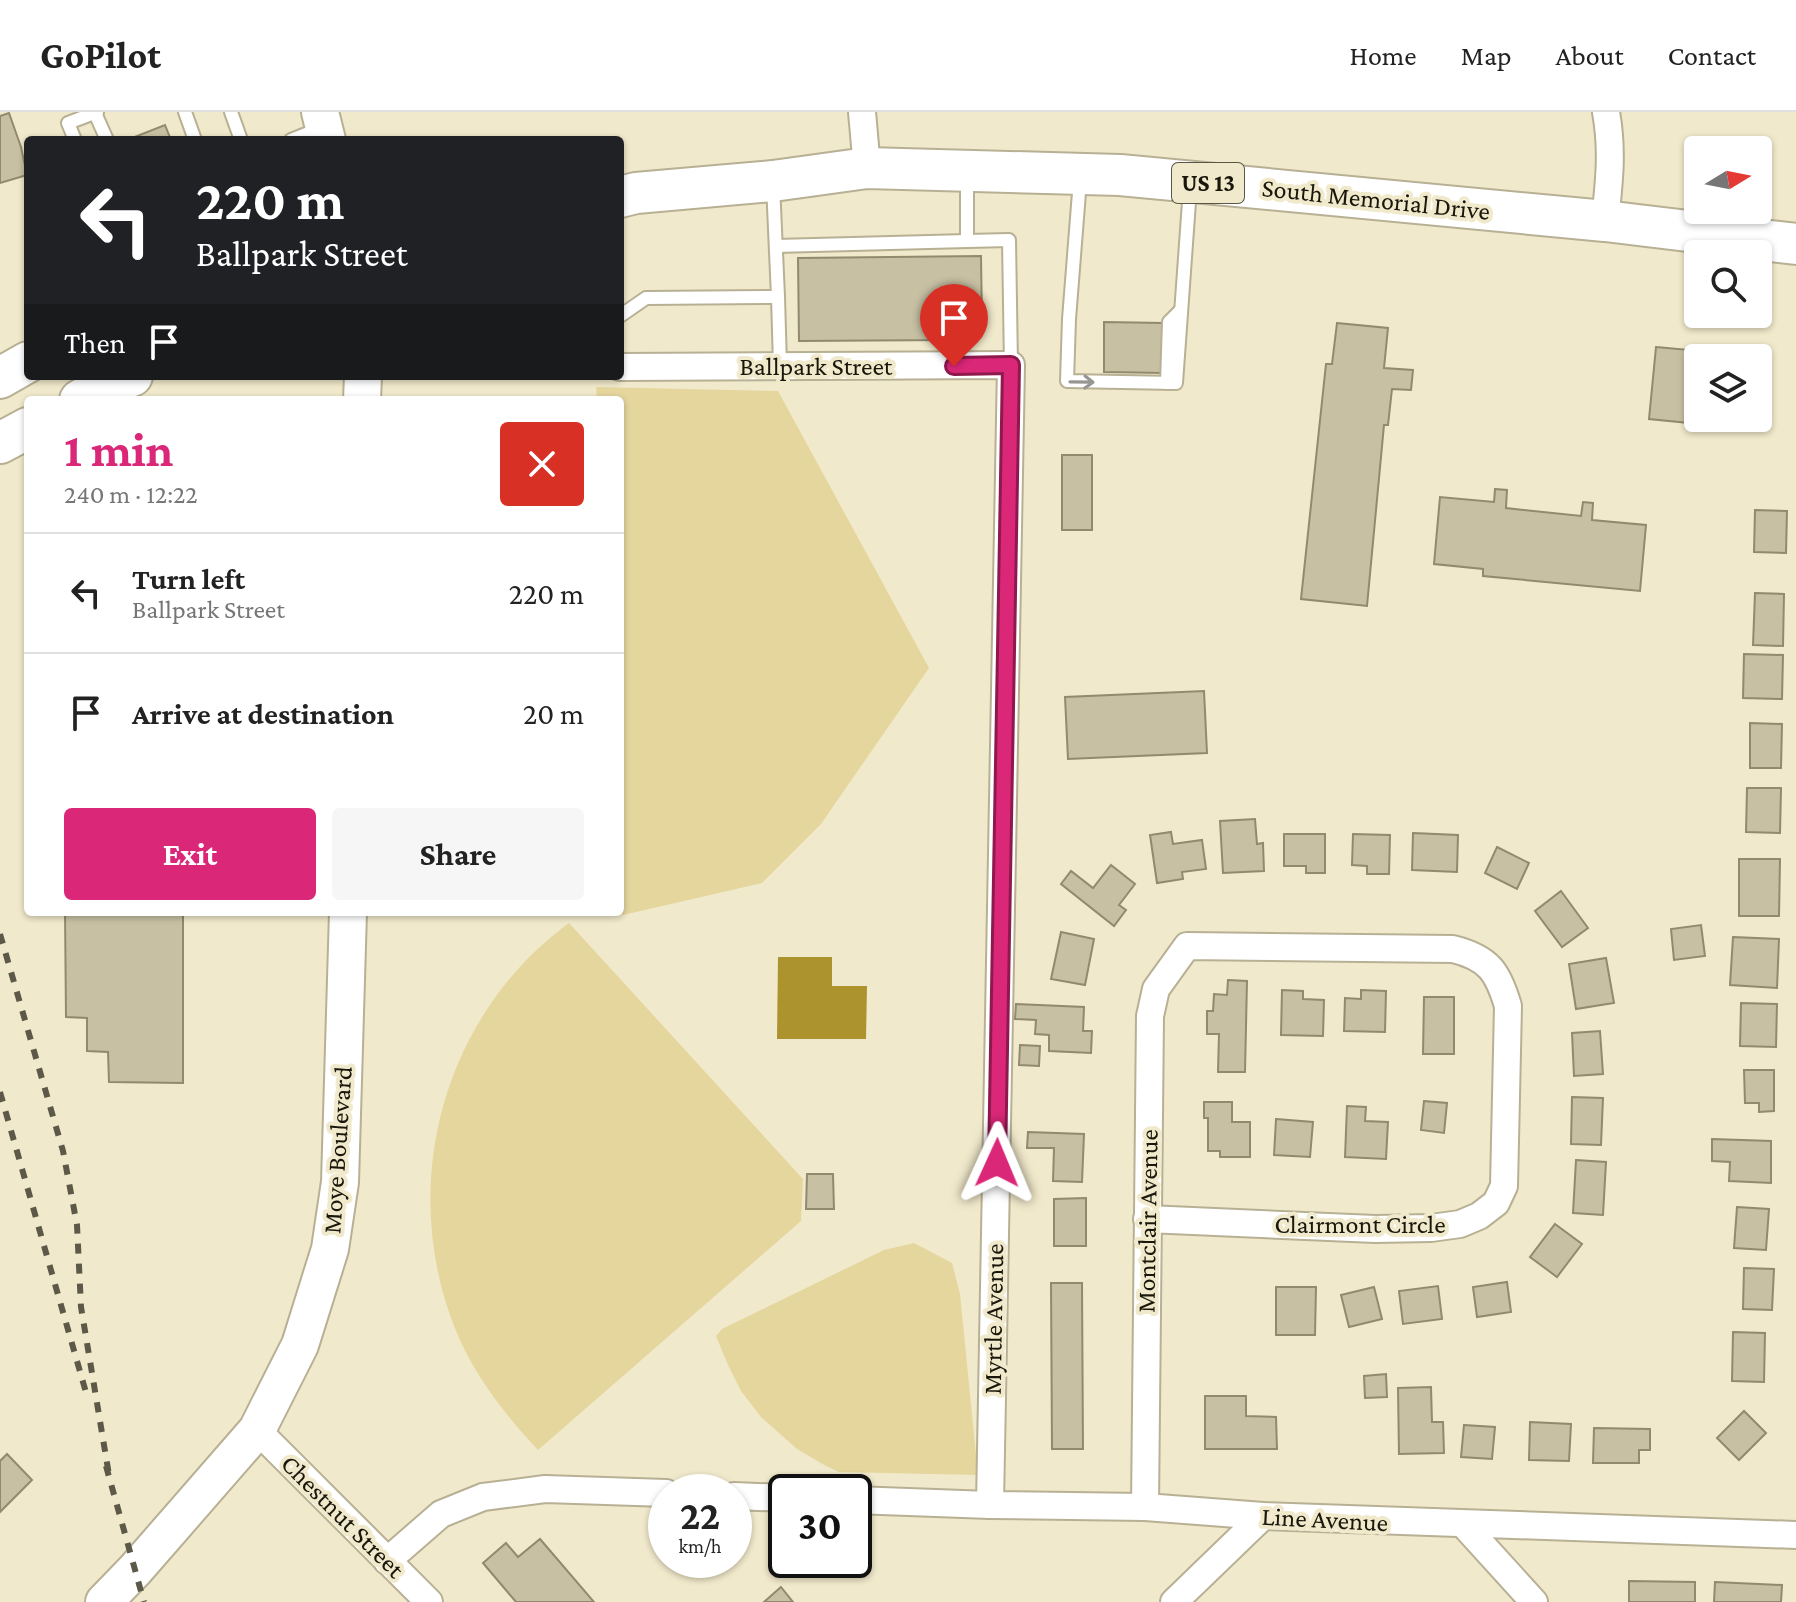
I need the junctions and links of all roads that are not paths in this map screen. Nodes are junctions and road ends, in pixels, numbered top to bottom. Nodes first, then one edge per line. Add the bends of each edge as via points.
1 (96, 112) edge
2 (185, 112) edge
3 (231, 112) edge
4 (862, 112) edge
5 (1606, 112) edge
6 (323, 126) edge
7 (73, 136) edge
8 (105, 136) edge
9 (194, 136) edge
10 (240, 136) edge
11 (300, 136) edge
12 (867, 168) junction
13 (967, 170) junction
14 (1080, 172) junction
15 (773, 181) junction
16 (1190, 181) junction
17 (624, 196) edge
18 (1605, 221) junction
19 (967, 241) junction
20 (1796, 244) edge
21 (776, 246) junction
22 (778, 297) junction
23 (624, 313) edge
24 (24, 364) edge
25 (1011, 365) junction
26 (624, 367) edge
27 (780, 367) junction
28 (0, 378) edge
29 (122, 380) edge
30 (87, 396) edge
31 (24, 430) edge
32 (0, 443) edge
33 (348, 916) edge
34 (1187, 946) joint
35 (1147, 1219) junction
36 (257, 1430) junction
37 (648, 1492) edge
38 (872, 1501) edge
39 (990, 1505) junction
40 (1145, 1507) junction
41 (1263, 1516) junction
42 (1464, 1525) junction
43 (1796, 1535) edge
44 (387, 1561) junction
45 (104, 1602) edge
46 (429, 1602) edge
47 (1174, 1602) edge
48 (1534, 1602) edge

1 - 7 lane via 68,123
1 - 8 lane
2 - 9 lane
3 - 10 lane
4 - 12 street
5 - 18 street via 1611,138
6 - 11 lane
12 - 13 main road, South Memorial Drive / US 13
12 - 15 main road, South Memorial Drive / US 13
13 - 14 main road, South Memorial Drive / US 13
13 - 19 lane
14 - 16 main road, South Memorial Drive / US 13
14 -> 16 lane via 1067,381 1176,383
15 - 17 main road, South Memorial Drive / US 13
15 - 21 lane
16 - 18 main road, South Memorial Drive / US 13
18 - 20 main road, South Memorial Drive / US 13
19 - 21 lane
19 - 25 lane via 1009,240
21 - 22 lane
22 - 23 lane via 646,298
22 - 27 lane
24 - 28 main road
25 - 27 street, Ballpark Street
25 - 39 street, Myrtle Avenue
26 - 27 street, Ballpark Street
29 - 30 main road
31 - 32 main road
33 - 36 main road, Moye Boulevard via 340,1182 330,1249 300,1345
34 - 35 street, Montclair Avenue via 1156,989 1150,1016
34 - 35 street, Clairmont Circle via 1453,949 1488,963 1508,1006 1504,1186 1496,1203 1479,1216 1431,1228
35 - 40 street, Montclair Avenue
36 - 44 street, Chestnut Street
36 - 45 main road, Moye Boulevard
37 - 44 street via 545,1489 483,1497 441,1514
38 - 39 street, Line Avenue
39 - 40 street, Line Avenue
40 - 41 street, Line Avenue
41 - 42 street, Line Avenue
41 - 47 street
42 - 43 street, Line Avenue
42 - 48 street
44 - 46 street, Chestnut Street

